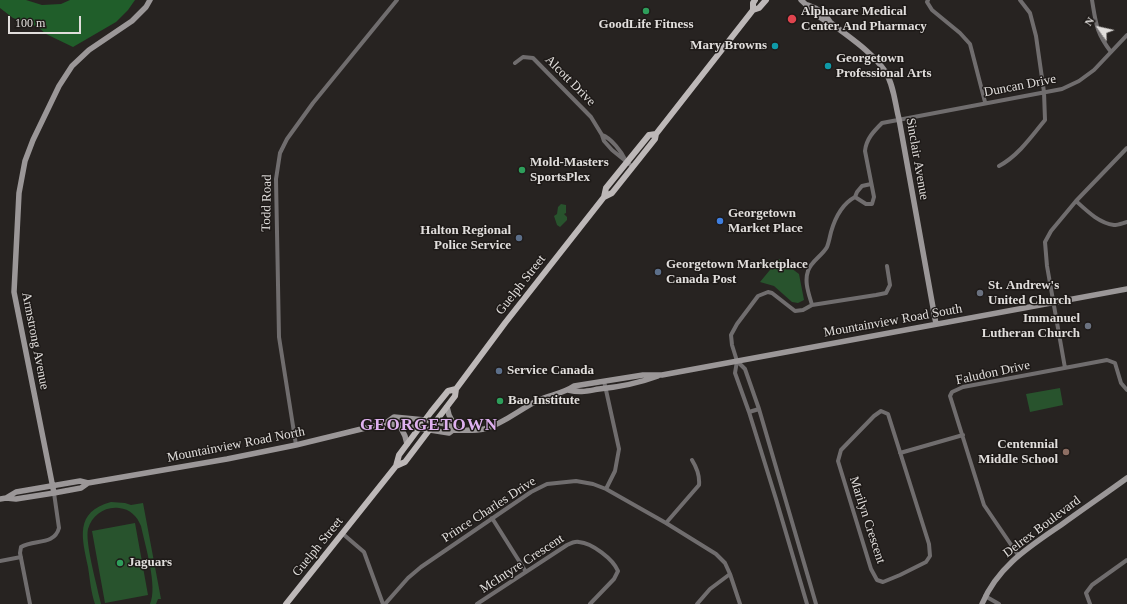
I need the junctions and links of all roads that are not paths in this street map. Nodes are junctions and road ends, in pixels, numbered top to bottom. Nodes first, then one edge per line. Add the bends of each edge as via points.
1 (150, 0) edge
2 (397, 0) edge
3 (755, 0) edge
4 (766, 0) edge
5 (801, 0) edge
6 (928, 0) edge
7 (1020, 0) edge
8 (1092, 0) edge
9 (752, 10) junction
10 (1127, 35) edge
11 (1111, 52) junction
12 (515, 64) dead end
13 (1044, 92) junction
14 (985, 102) junction
15 (899, 120) junction
16 (656, 134) junction
17 (1127, 148) edge
18 (626, 162) junction
19 (999, 166) dead end
20 (633, 167) junction
21 (871, 184) junction
22 (604, 197) junction
23 (855, 197) junction
24 (1076, 201) junction
25 (1127, 222) edge
26 (887, 266) dead end
27 (1127, 289) edge
28 (1053, 302) junction
29 (812, 305) junction
30 (936, 324) junction
31 (737, 361) junction
32 (1065, 368) junction
33 (662, 374) junction
34 (604, 381) junction
35 (456, 389) junction
36 (606, 389) junction
37 (568, 390) junction
38 (1127, 390) edge
39 (447, 407) junction
40 (759, 409) junction
41 (749, 412) junction
42 (425, 420) junction
43 (435, 422) junction
44 (386, 424) junction
45 (400, 426) junction
46 (419, 428) junction
47 (430, 430) junction
48 (455, 430) junction
49 (963, 435) junction
50 (407, 444) junction
51 (296, 445) junction
52 (900, 453) junction
53 (692, 460) dead end
54 (396, 466) junction
55 (1127, 478) edge
56 (88, 483) junction
57 (52, 486) junction
58 (606, 489) junction
59 (54, 493) junction
60 (784, 496) junction
61 (3, 498) edge
62 (776, 499) junction
63 (492, 518) junction
64 (666, 523) junction
65 (343, 534) junction
66 (1018, 555) junction
67 (20, 557) junction
68 (1127, 560) edge
69 (0, 561) edge
70 (526, 572) junction
71 (730, 574) junction
72 (985, 596) junction
73 (30, 604) edge
74 (286, 604) edge
75 (384, 604) edge
76 (477, 604) edge
77 (590, 604) edge
78 (697, 604) edge
79 (740, 604) edge
80 (806, 604) edge
81 (815, 604) edge
82 (982, 604) edge
83 (998, 604) edge
84 (1090, 604) edge

1 - 57 main road, Armstrong Avenue via 132,21 89,50 72,66 55,94 25,161 19,193 14,292
2 - 51 street, Todd Road via 313,103 280,153 276,179 280,337
3 - 9 main road, Guelph Street
4 - 9 main road, Guelph Street via 759,8
5 - 15 main road, Sinclair Avenue via 869,53 885,72
6 - 14 street via 932,10 970,44
7 - 13 street via 1030,13 1036,36
8 - 11 street via 1096,26 1101,39
9 - 16 main road, Guelph Street
10 - 11 street, Duncan Drive
11 - 13 street, Duncan Drive via 1079,81
12 - 18 street, Alcott Drive via 523,58 533,58 591,117 604,141
13 - 14 street, Duncan Drive
13 - 19 street via 1046,120 1007,162
14 - 15 street, Duncan Drive
15 - 21 street, Duncan Drive via 882,123 866,144
15 - 30 main road, Sinclair Avenue
16 - 18 main road, Guelph Street via 649,135
16 - 20 main road, Guelph Street via 655,139
17 - 24 street
18 - 20 street, Alcott Drive
18 - 22 main road, Guelph Street via 606,188
20 - 22 main road, Guelph Street via 612,193
21 - 23 street via 862,186
21 - 23 street, Duncan Drive via 874,197 872,204 866,204
22 - 35 main road, Guelph Street
23 - 29 street via 849,200 839,213 827,247 808,271 807,284
24 - 25 street via 1102,221 1115,225
24 - 28 street via 1045,242
26 - 29 street via 890,285 886,293
27 - 28 main road, Mountainview Road South
28 - 30 main road, Mountainview Road South
28 - 32 street
29 - 31 street via 795,311 772,293 758,296 731,334
30 - 31 main road, Mountainview Road South
31 - 33 main road, Mountainview Road South
31 - 40 street via 745,369
31 - 41 street via 735,372
32 - 38 street, Faludon Drive via 1107,360 1115,363
32 - 49 street, Faludon Drive via 963,387 952,392 950,396
33 - 34 main road, Mountainview Road South
33 - 36 main road, Mountainview Road South via 643,382
34 - 36 street
34 - 37 main road, Mountainview Road South via 574,386
35 - 39 main road, Guelph Street via 455,396
35 - 42 main road, Guelph Street via 448,391
36 - 37 main road, Mountainview Road South via 579,393
36 - 58 street via 619,449 615,471
37 - 48 main road, Mountainview Road South via 537,401 485,428
39 - 43 main road, Guelph Street
39 - 48 main road
40 - 41 street
40 - 60 street
41 - 62 street
42 - 43 main road, Mountainview Road South
42 - 44 main road, Mountainview Road North via 394,417
42 - 46 main road, Guelph Street
43 - 47 main road, Guelph Street
43 - 48 main road, Mountainview Road South via 450,425
44 - 45 main road, Mountainview Road North
44 - 51 main road, Mountainview Road North
45 - 46 main road, Mountainview Road North
45 - 50 main road
46 - 47 main road, Mountainview Road South
46 - 50 main road, Guelph Street
47 - 48 main road, Mountainview Road South via 449,433
47 - 54 main road, Guelph Street via 405,462
49 - 52 street
49 - 66 street, Faludon Drive via 984,505
50 - 54 main road, Guelph Street via 399,455
51 - 56 main road, Mountainview Road North
52 - 52 street, Marilyn Crescent via 888,414 881,411 841,450 838,461 871,569 877,580 883,582 926,562 930,556
53 - 64 street via 698,471 699,485
54 - 65 main road, Guelph Street
55 - 66 main road, Delrex Boulevard
56 - 57 main road, Mountainview Road North via 80,481
56 - 59 main road, Mountainview Road North via 81,488
57 - 59 main road, Armstrong Avenue
57 - 61 main road, Mountainview Road North via 16,492
58 - 63 street, Prince Charles Drive via 576,481 547,484
58 - 64 street, Prince Charles Drive
59 - 61 main road, Mountainview Road North via 16,499
59 - 67 street via 58,533 53,538 21,547
60 - 62 street
60 - 81 street
62 - 80 street
63 - 70 street
63 - 75 street, Prince Charles Drive via 421,567
64 - 71 street, Prince Charles Drive via 716,554 725,563
65 - 74 main road, Guelph Street
65 - 75 street via 364,552
66 - 72 main road, Delrex Boulevard
67 - 69 street
67 - 73 street
68 - 84 street via 1092,585 1086,593
70 - 76 street, McIntyre Crescent
70 - 77 street, McIntyre Crescent via 567,545 578,541 585,543 600,551 615,564 618,571 614,579
71 - 78 street via 710,589
71 - 79 street, Prince Charles Drive
72 - 82 main road, Delrex Boulevard
72 - 83 street

